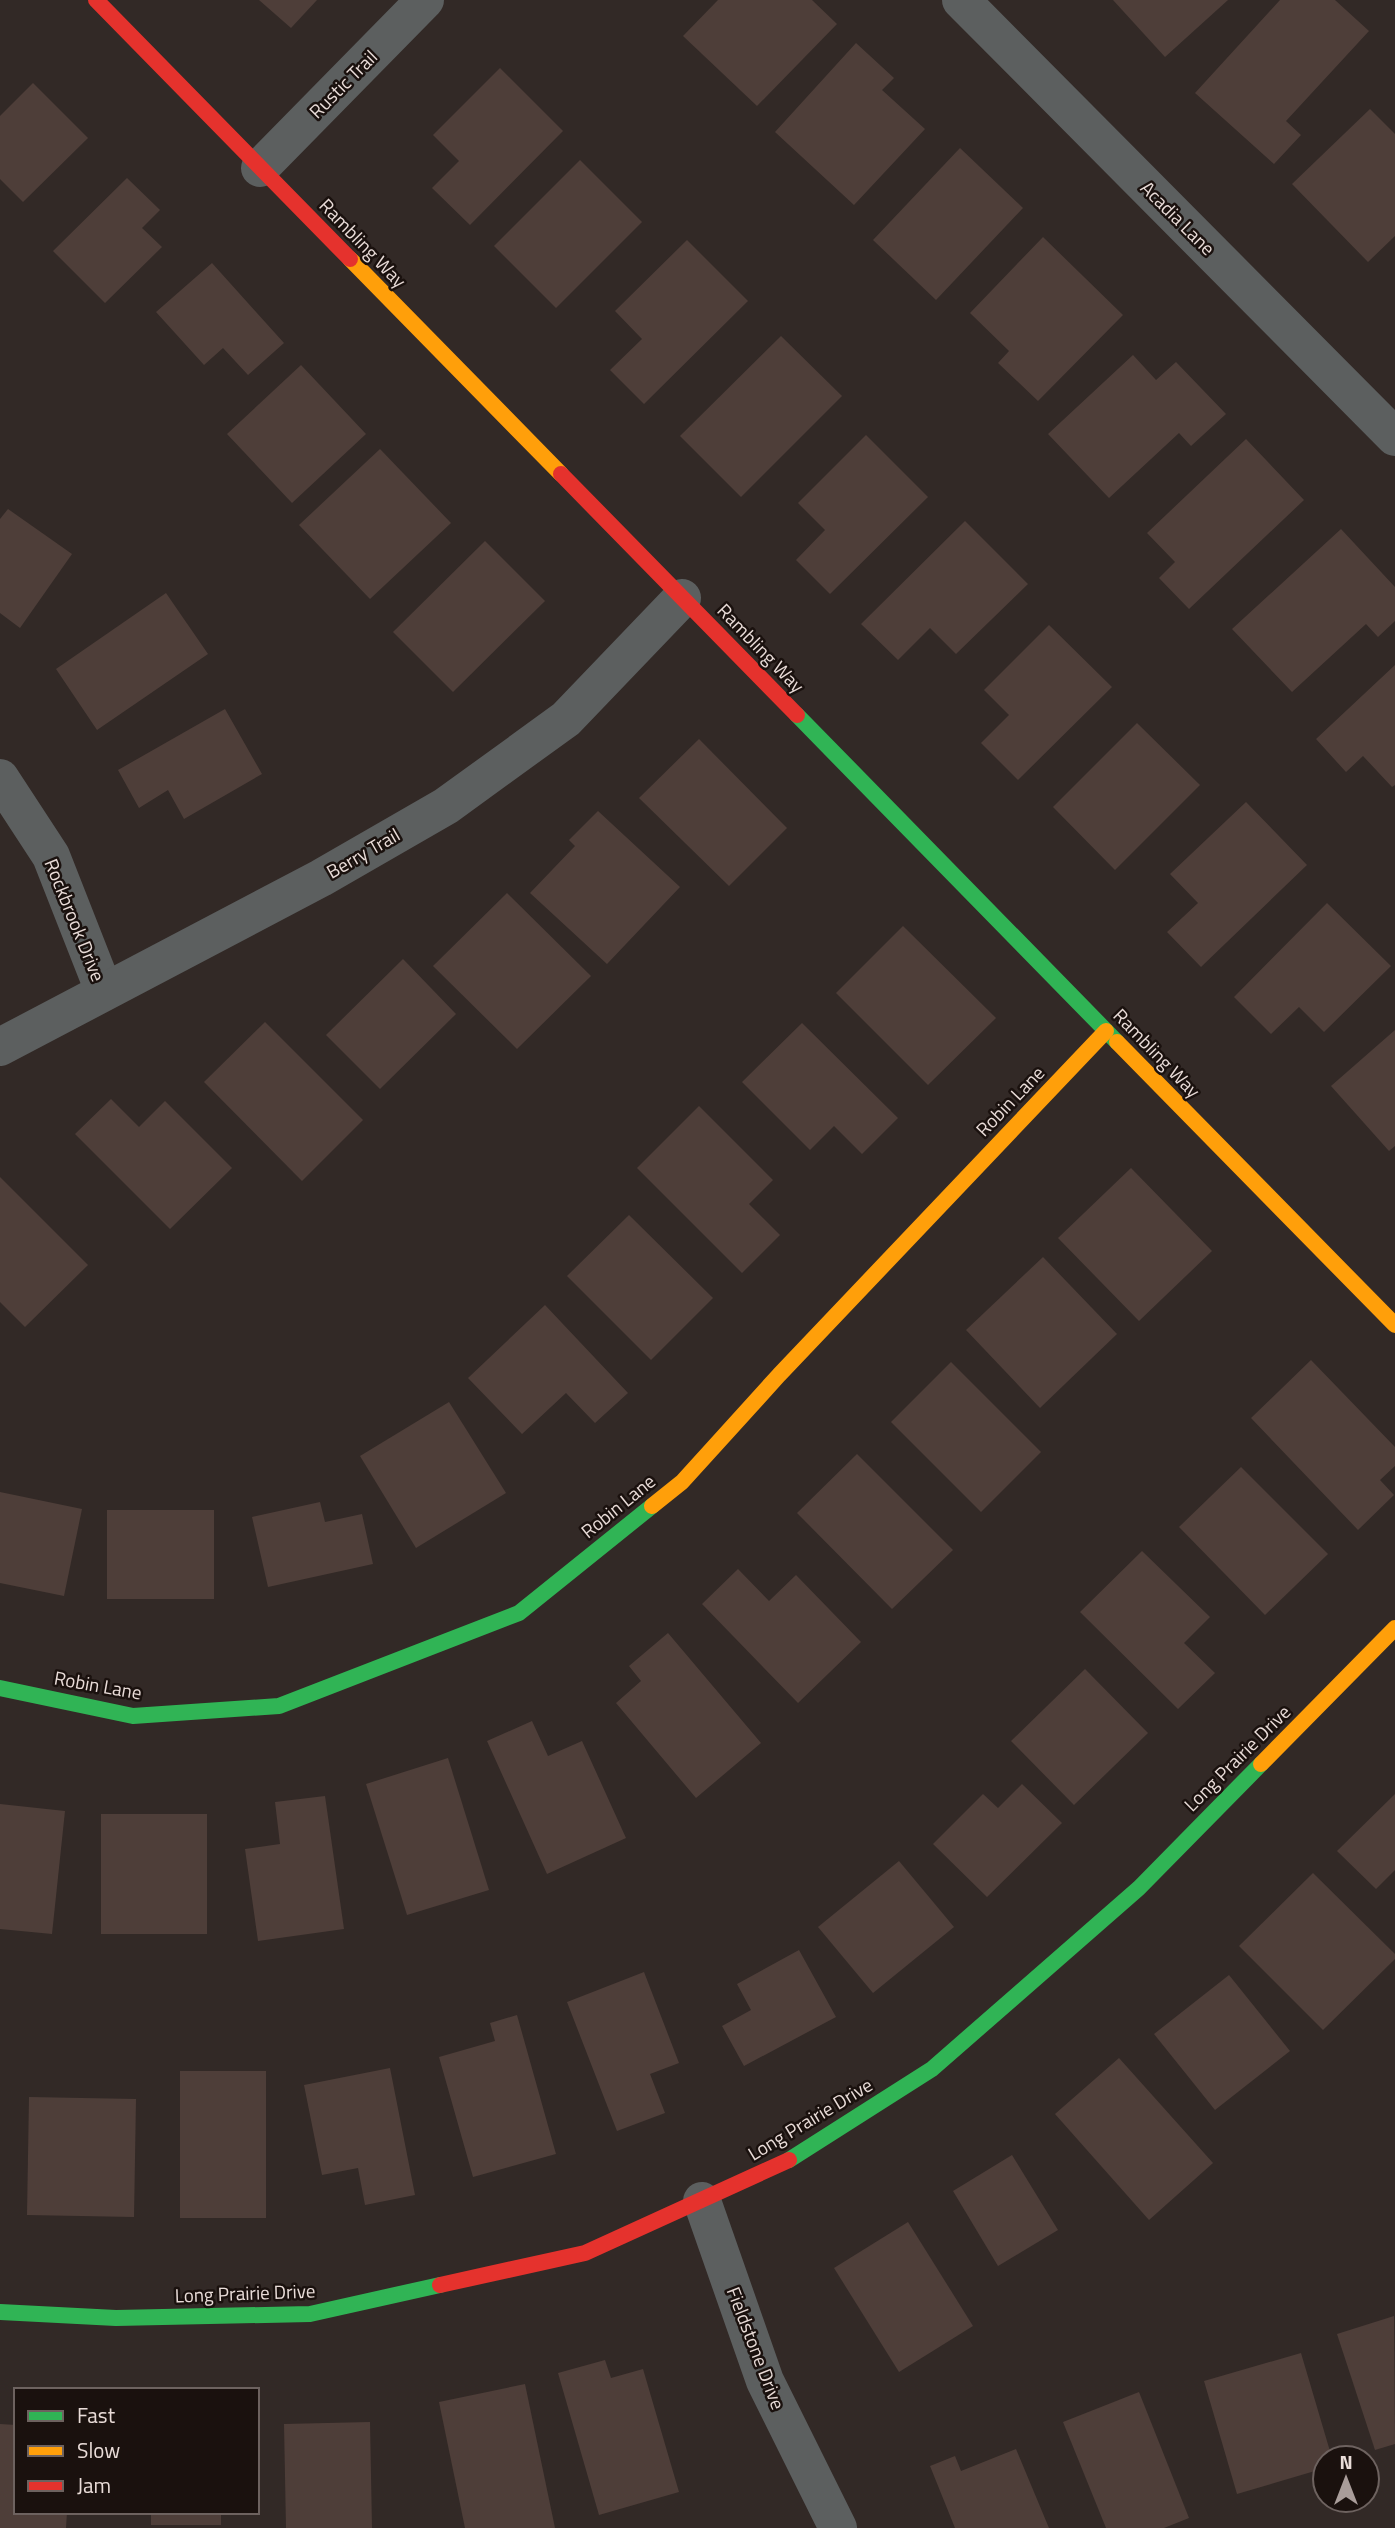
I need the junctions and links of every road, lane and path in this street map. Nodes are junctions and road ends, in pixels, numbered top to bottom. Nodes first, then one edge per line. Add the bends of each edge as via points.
1 (96, 0) edge
2 (425, 0) edge
3 (961, 0) edge
4 (260, 168) junction
5 (1395, 436) edge
6 (682, 598) junction
7 (0, 778) edge
8 (104, 991) junction
9 (1106, 1031) junction
10 (0, 1046) edge
11 (1395, 1325) edge
12 (1395, 1628) edge
13 (0, 1688) edge
14 (702, 2201) junction
15 (0, 2312) edge
16 (838, 2528) edge

1 - 4 street, Rambling Way
2 - 4 street, Rustic Trail
3 - 5 street, Acadia Lane
4 - 6 street, Rambling Way
6 - 8 street, Berry Trail via 566,719 446,806 321,878
6 - 9 street, Rambling Way
7 - 8 street, Rockbrook Drive via 51,856
8 - 10 street, Berry Trail
9 - 11 street, Rambling Way
9 - 13 street, Robin Lane via 682,1482 519,1613 279,1706 133,1716
12 - 14 street, Long Prairie Drive via 1139,1888 932,2069 782,2165
14 - 15 street, Long Prairie Drive via 586,2253 310,2314 117,2318
14 - 16 street, Fieldstone Drive via 765,2381

